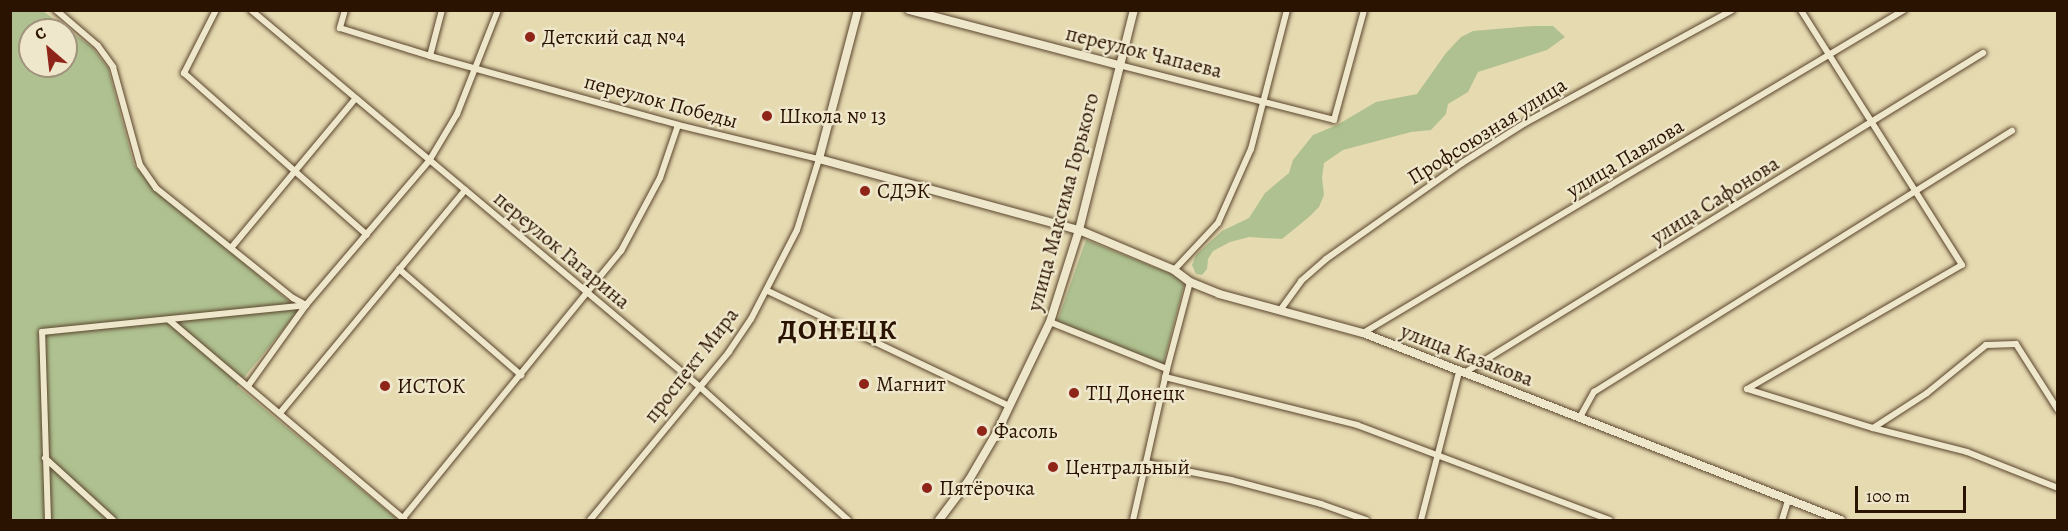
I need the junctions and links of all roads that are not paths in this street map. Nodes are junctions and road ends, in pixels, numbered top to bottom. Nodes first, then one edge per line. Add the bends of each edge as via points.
1 (56, 10) edge
2 (216, 10) edge
3 (251, 10) edge
4 (345, 10) edge
5 (442, 10) edge
6 (498, 10) edge
7 (858, 10) edge
8 (909, 10) edge
9 (1134, 10) edge
10 (1287, 10) edge
11 (1364, 10) edge
12 (1732, 10) edge
13 (1801, 10) edge
14 (1904, 10) edge
15 (1983, 53) dead end
16 (1830, 55) junction
17 (430, 56) junction
18 (1119, 65) junction
19 (477, 68) junction
20 (355, 99) junction
21 (1263, 101) junction
22 (1872, 123) junction
23 (678, 125) junction
24 (2012, 131) dead end
25 (819, 159) junction
26 (429, 161) junction
27 (294, 171) junction
28 (465, 189) junction
29 (1915, 192) junction
30 (1079, 230) junction
31 (367, 235) junction
32 (231, 248) junction
33 (399, 269) junction
34 (1174, 270) junction
35 (1190, 282) junction
36 (768, 291) junction
37 (587, 293) junction
38 (306, 305) junction
39 (1281, 309) junction
40 (169, 320) junction
41 (1050, 322) junction
42 (1363, 333) junction
43 (1167, 369) junction
44 (1461, 373) junction
45 (521, 375) junction
46 (1165, 377) junction
47 (248, 386) junction
48 (700, 387) junction
49 (1009, 406) junction
50 (2058, 410) edge
51 (280, 413) junction
52 (1580, 417) junction
53 (1873, 428) junction
54 (1437, 455) junction
55 (45, 458) junction
56 (1146, 463) junction
57 (2058, 488) edge
58 (1788, 500) junction
59 (405, 519) edge
60 (48, 520) edge
61 (113, 520) edge
62 (590, 520) edge
63 (848, 520) edge
64 (939, 520) edge
65 (1133, 520) edge
66 (1366, 520) edge
67 (1421, 520) edge
68 (1610, 520) edge
69 (1782, 520) edge
70 (1840, 520) edge

1 - 32 street via 98,46 113,67 144,174
2 - 27 street via 184,73
3 - 20 street, переулок Гагарина
4 - 17 street, переулок Победы via 340,28
5 - 17 street
6 - 19 street
7 - 25 main road, проспект Мира
8 - 18 main road, переулок Чапаева
9 - 18 main road, улица Максима Горького
10 - 21 street
11 - 21 street, переулок Чапаева via 1335,120
12 - 39 street, Профсоюзная улица via 1524,123 1462,163 1326,259 1301,281
13 - 16 street
14 - 16 street, улица Павлова
15 - 22 street, улица Сафонова
16 - 22 street
16 - 42 street, улица Павлова
17 - 19 street, переулок Победы
18 - 21 street, переулок Чапаева
18 - 30 main road, улица Максима Горького
19 - 23 street, переулок Победы
19 - 26 street via 457,114
20 - 26 street, переулок Гагарина
20 - 27 street
21 - 34 street via 1251,149 1218,223
22 - 29 street
22 - 44 street, улица Сафонова
23 - 25 street, переулок Победы
23 - 37 street via 642,215 621,251
24 - 29 street
25 - 30 main road, переулок Победы
25 - 36 street, проспект Мира via 797,230
26 - 28 street, переулок Гагарина
26 - 31 street
27 - 31 street
27 - 32 street
28 - 33 street
28 - 37 street, переулок Гагарина
29 - 52 street via 1594,392
29 - 53 street via 1962,265 1748,389
30 - 34 main road, улица Казакова
30 - 41 main road, улица Максима Горького
31 - 38 street
32 - 38 street
33 - 45 street
33 - 51 street
34 - 35 main road, улица Казакова
35 - 39 main road, улица Казакова via 1219,294
35 - 43 street
36 - 48 street, проспект Мира via 729,352
36 - 49 street
37 - 45 street
37 - 48 street, переулок Гагарина
38 - 40 street
38 - 47 street
39 - 42 main road, улица Казакова
40 - 47 street
40 - 55 street via 42,332
41 - 43 street
41 - 49 main road, улица Максима Горького
42 - 44 main road, улица Казакова
43 - 46 street
44 - 52 main road, улица Казакова
44 - 54 street
45 - 59 street
46 - 54 street via 1357,425
46 - 56 street
47 - 51 street
48 - 62 street, проспект Мира
48 - 63 street, переулок Гагарина
49 - 64 main road, улица Максима Горького via 969,480
50 - 53 street via 2016,344 1986,345 1927,393
51 - 59 street
52 - 58 main road, улица Казакова
53 - 57 street via 1967,452
54 - 67 street
54 - 68 street
55 - 60 street
55 - 61 street
56 - 65 street
56 - 66 street via 1231,480
58 - 69 street
58 - 70 main road, улица Казакова

